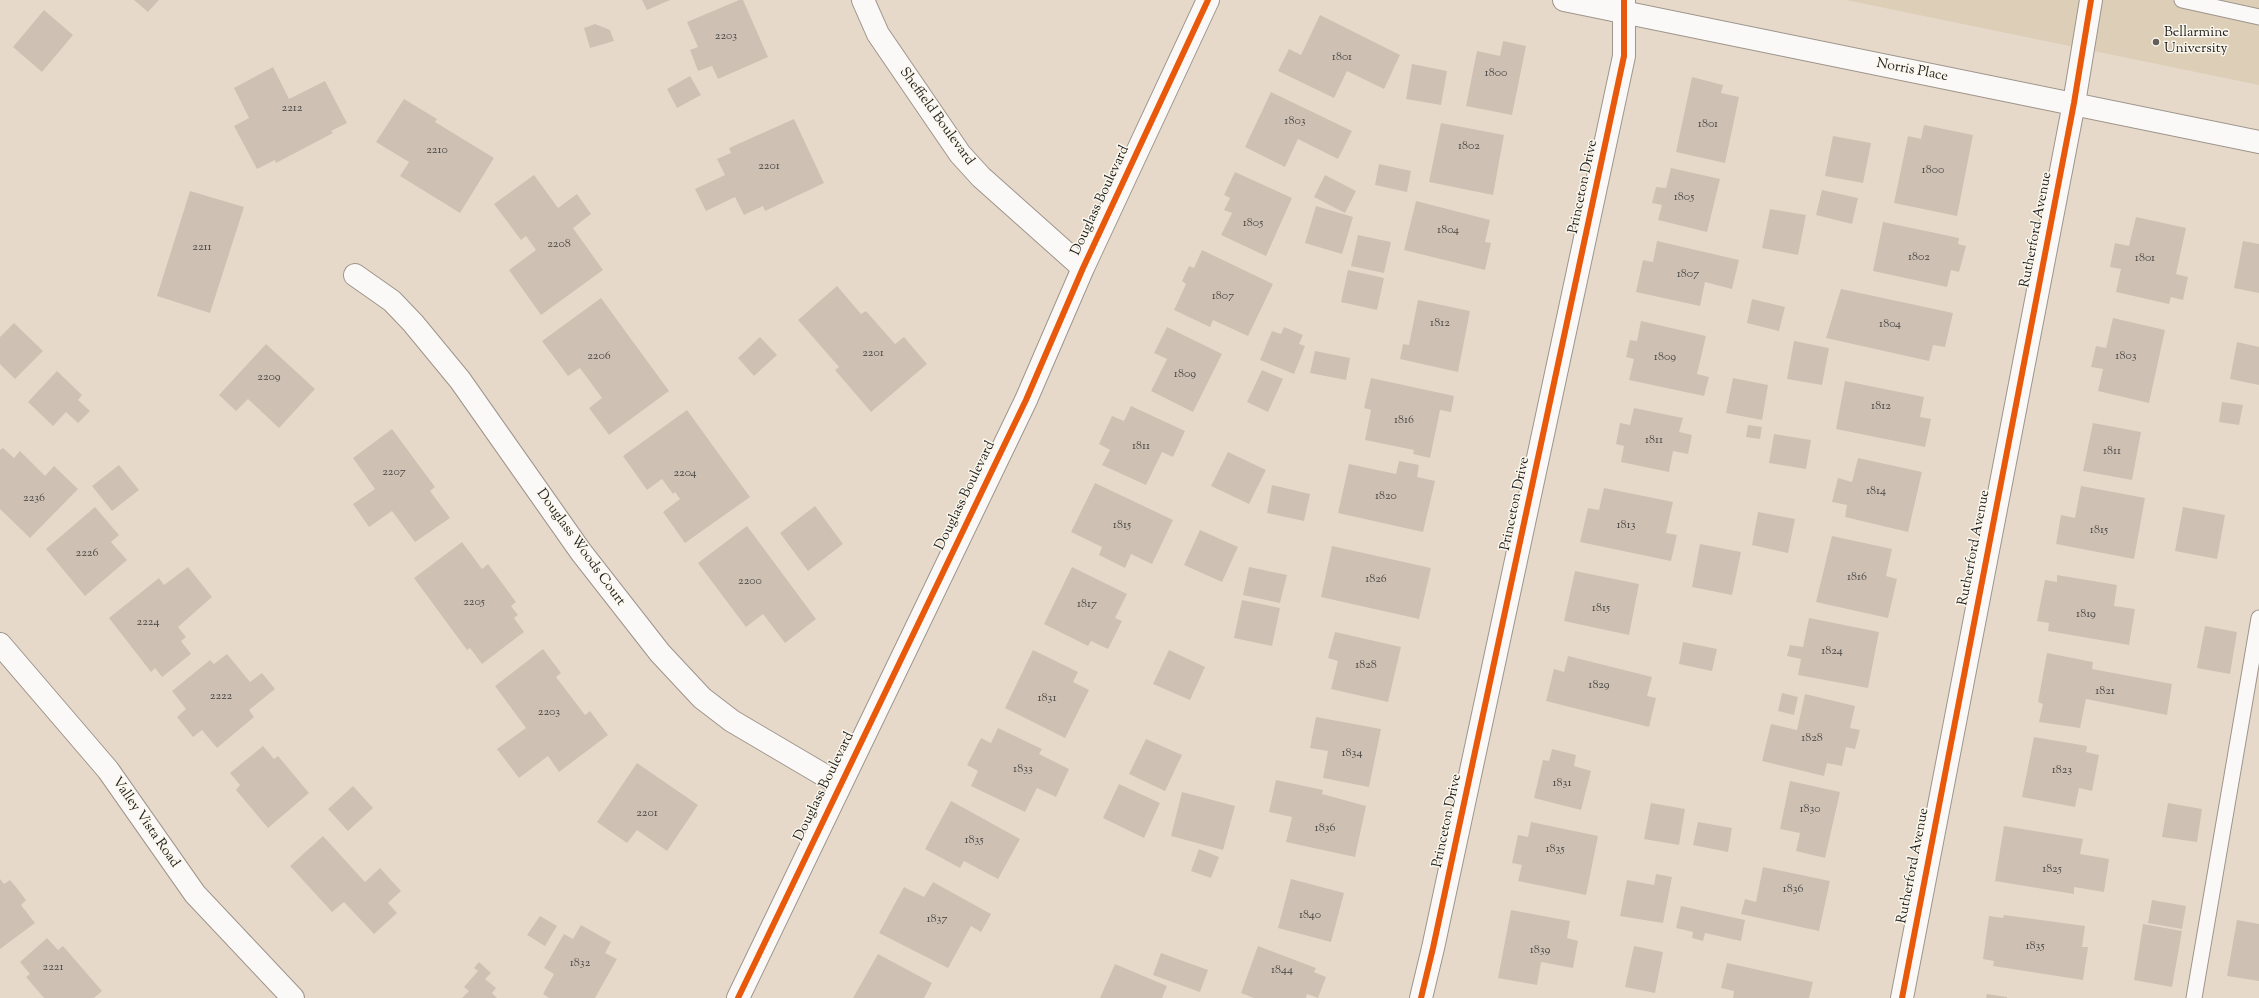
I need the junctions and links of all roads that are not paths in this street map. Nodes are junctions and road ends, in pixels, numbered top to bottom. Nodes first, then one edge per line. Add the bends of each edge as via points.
1 (862, 0) edge
2 (1208, 0) edge
3 (1564, 0) edge
4 (2091, 0) edge
5 (2182, 0) edge
6 (1624, 7) edge
7 (2259, 17) edge
8 (2074, 103) junction
9 (2259, 142) edge
10 (1083, 268) junction
11 (355, 275) dead end
12 (2259, 618) edge
13 (0, 644) edge
14 (839, 784) junction
15 (293, 998) edge
16 (738, 998) edge
17 (1421, 998) edge
18 (1902, 998) edge
19 (2194, 998) edge

1 - 10 street, Sheffield Boulevard via 878,34 960,154 981,177
2 - 10 street, Douglass Boulevard
3 - 6 street, Norris Place
4 - 8 street, Rutherford Avenue
5 - 7 lane
6 - 8 street, Norris Place
6 - 17 street, Princeton Drive via 1624,56
8 - 9 street, Norris Place
8 - 18 street, Rutherford Avenue
10 - 14 street, Douglass Boulevard via 1026,400
11 - 14 street, Douglass Woods Court via 392,301 460,380 581,552 660,653 702,698 732,721
12 - 19 lane
13 - 15 street, Valley Vista Road via 108,770 194,894
14 - 16 street, Douglass Boulevard

